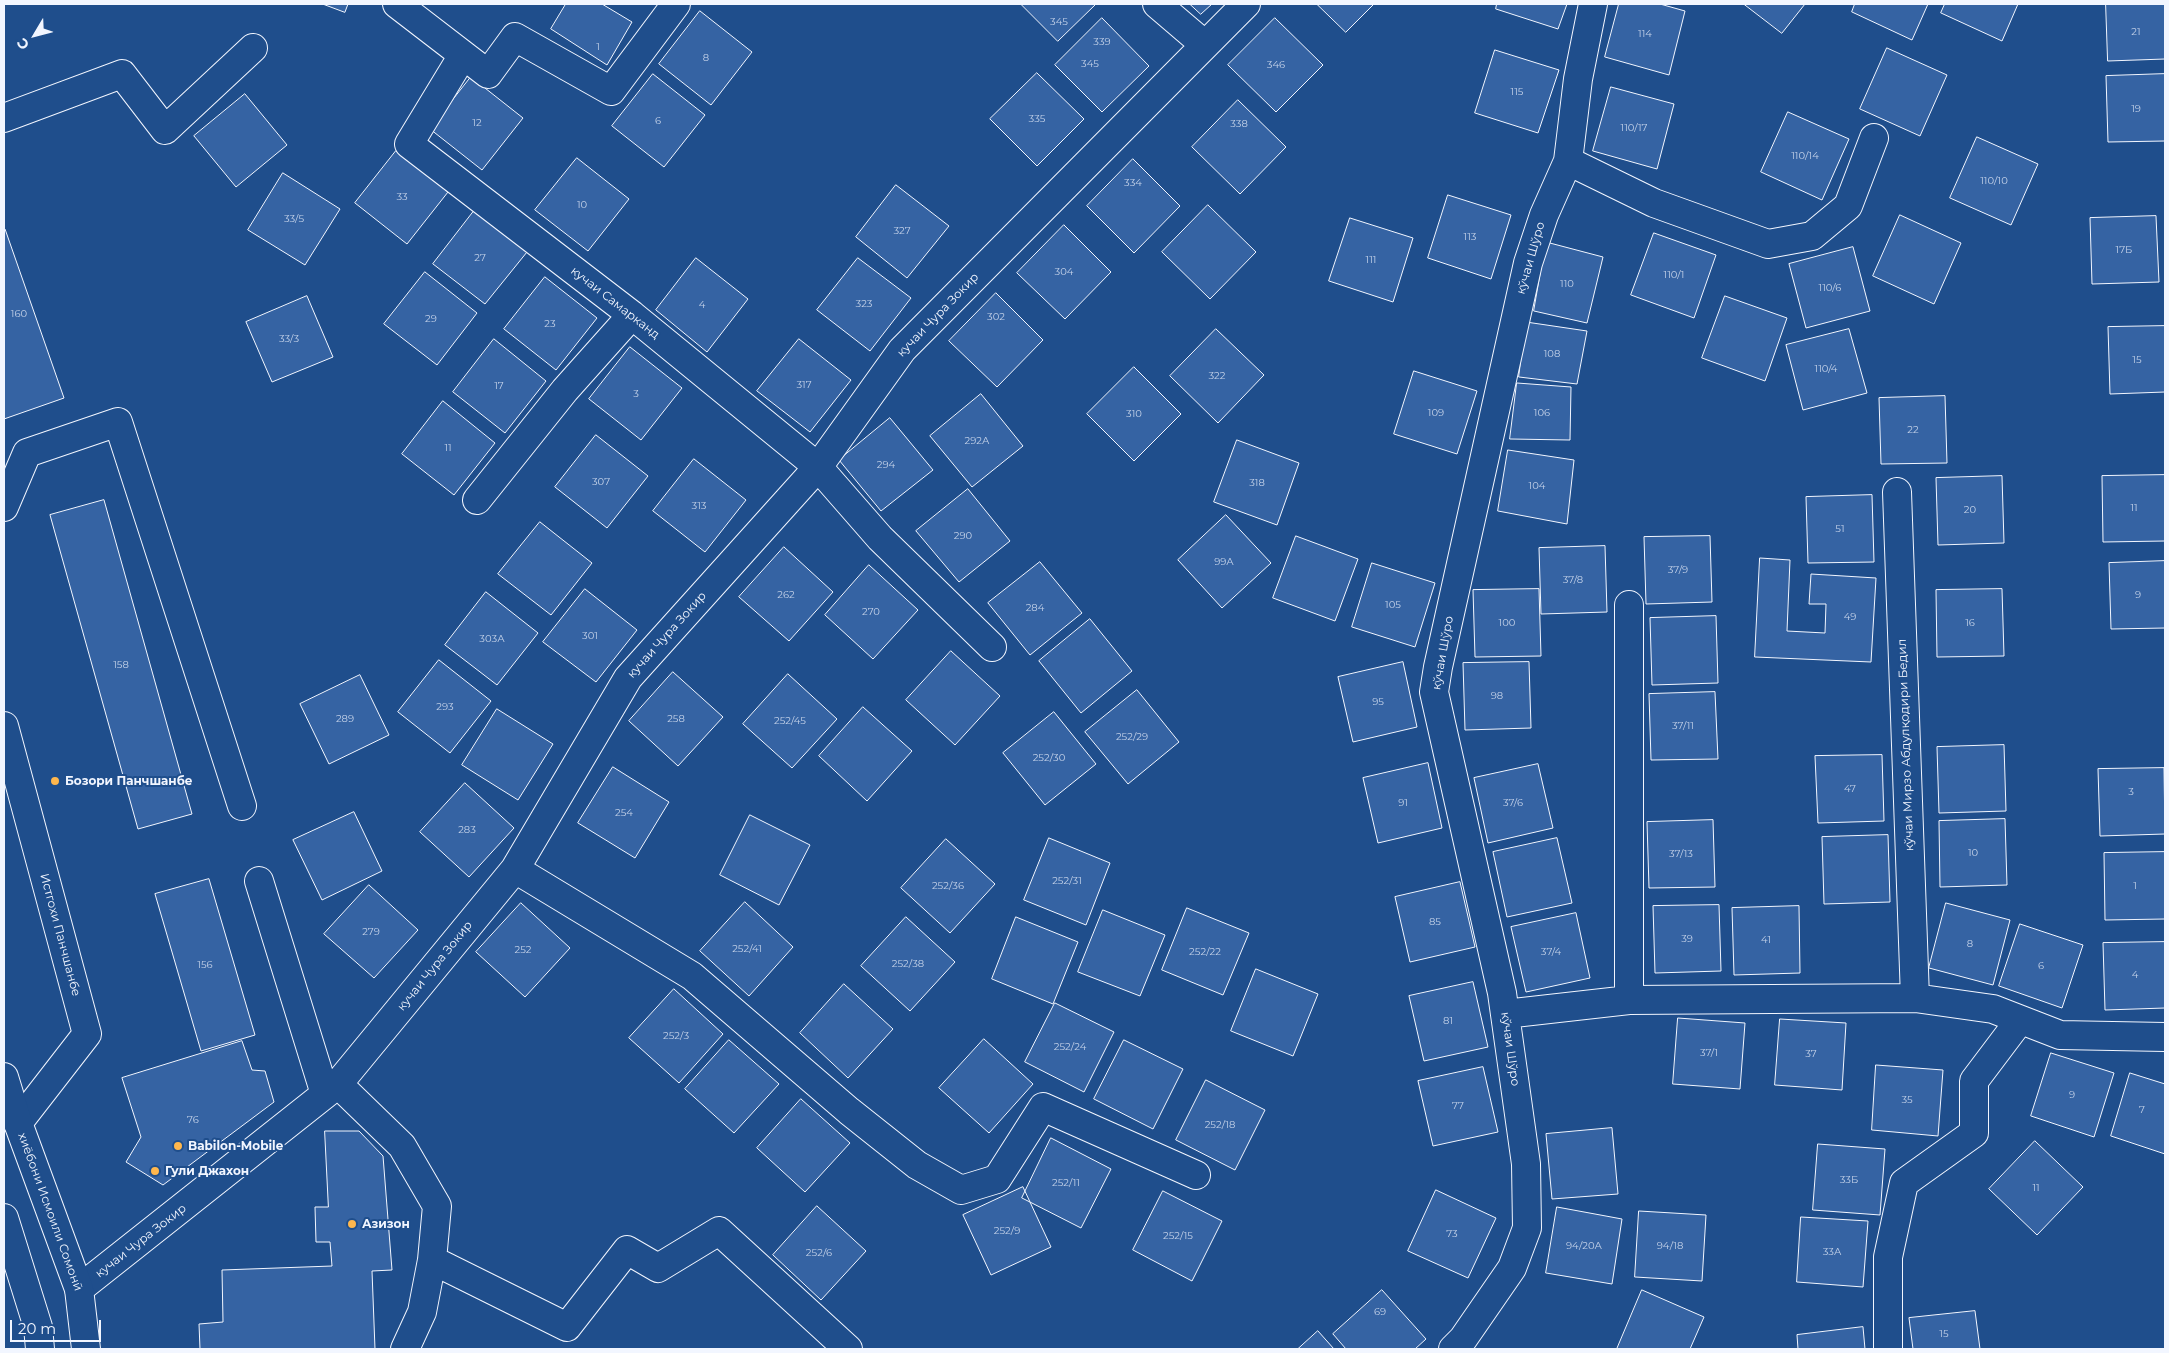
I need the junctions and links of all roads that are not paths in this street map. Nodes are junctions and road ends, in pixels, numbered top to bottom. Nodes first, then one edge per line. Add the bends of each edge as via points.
1 (398, 4) edge
2 (676, 4) edge
3 (1157, 4) edge
4 (1246, 4) edge
5 (1593, 4) edge
6 (1205, 45) junction
7 (253, 48) dead end
8 (463, 54) junction
9 (4, 118) edge
10 (1874, 138) dead end
11 (1568, 160) junction
12 (632, 315) junction
13 (818, 467) junction
14 (1896, 492) dead end
15 (477, 500) dead end
16 (4, 507) edge
17 (1629, 604) dead end
18 (992, 647) dead end
19 (4, 726) edge
20 (242, 806) dead end
21 (514, 869) junction
22 (259, 881) dead end
23 (1915, 998) junction
24 (1628, 1000) junction
25 (1505, 1014) junction
26 (2020, 1020) junction
27 (2165, 1036) edge
28 (4, 1077) edge
29 (332, 1089) junction
30 (18, 1123) junction
31 (1196, 1175) dead end
32 (4, 1218) edge
33 (432, 1260) junction
34 (79, 1289) junction
35 (40, 1349) edge
36 (86, 1349) edge
37 (406, 1349) edge
38 (848, 1349) edge
39 (1453, 1349) edge
40 (1888, 1349) edge

1 - 8 street
2 - 8 street via 611,91 515,37 488,74
3 - 6 street
4 - 6 street, кучаи Чура Зокир
5 - 11 street, кўчаи Шўро via 1578,79
6 - 13 street, кучаи Чура Зокир via 902,350
7 - 9 street via 165,130 122,74
8 - 12 street, кучаи Самарканд via 409,144
10 - 11 street via 1848,206 1812,236 1768,244 1654,203
11 - 25 street, кўчаи Шўро via 1544,214 1528,263 1434,692
12 - 13 street, кучаи Самарканд
12 - 15 street via 565,390
13 - 18 street, кучаи Самарканд via 880,538
13 - 21 street, кучаи Чура Зокир via 628,678
14 - 23 street, кўчаи Мирзо Абдулқодири Бедил
16 - 20 street via 27,453 118,422
17 - 24 street
19 - 30 street, Истгохи Панчшанбе via 87,1034
21 - 29 street, кучаи Чура Зокир
21 - 31 street via 692,976 849,1111 917,1165 961,1190 997,1179 1043,1108
22 - 29 street
23 - 24 street
23 - 26 street via 1993,1009
24 - 25 street
25 - 39 street, кўчаи Шўро via 1526,1164 1527,1228 1512,1268
26 - 27 street via 2060,1035
26 - 40 street via 1974,1081 1974,1132 1904,1183 1888,1257
28 - 30 street, хиёбони Исмоили Сомонӣ
29 - 33 street via 402,1146 437,1206
29 - 34 street, кучаи Чура Зокир
30 - 34 street, хиёбони Исмоили Сомонӣ
32 - 35 street via 38,1327
33 - 37 street via 422,1312
33 - 38 street via 567,1328 627,1250 658,1268 719,1231
34 - 36 street, хиёбони Исмоили Сомонӣ

